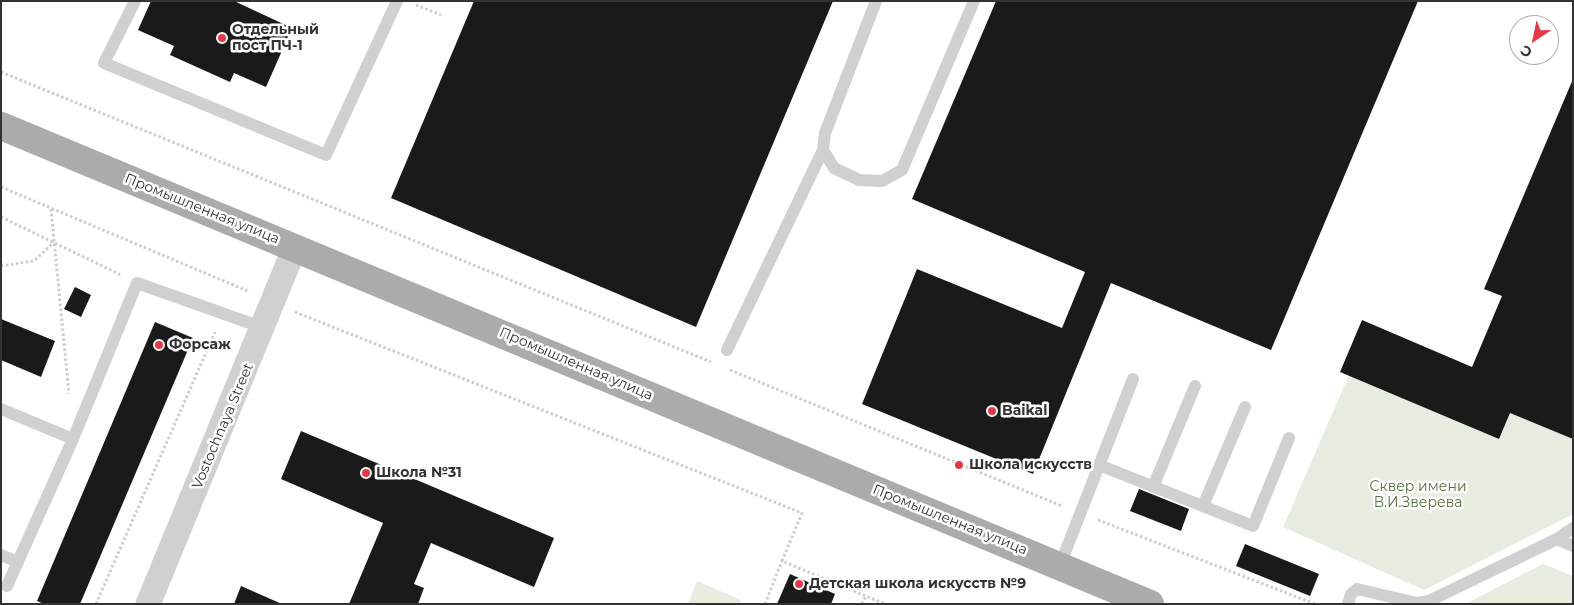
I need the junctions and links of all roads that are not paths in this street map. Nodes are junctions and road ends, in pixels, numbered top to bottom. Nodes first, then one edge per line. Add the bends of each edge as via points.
1 (135, 1) edge
2 (397, 1) edge
3 (876, 1) edge
4 (974, 1) edge
5 (1, 126) edge
6 (824, 150) junction
7 (296, 247) junction
8 (264, 328) junction
9 (727, 350) dead end
10 (1133, 379) dead end
11 (1195, 386) dead end
12 (1245, 407) dead end
13 (1, 409) edge
14 (1289, 438) dead end
15 (73, 439) junction
16 (1099, 465) junction
17 (1153, 486) junction
18 (1203, 506) junction
19 (1573, 528) edge
20 (1557, 539) junction
21 (1573, 546) edge
22 (1, 555) edge
23 (18, 562) junction
24 (1060, 565) junction
25 (7, 586) dead end
26 (148, 604) edge
27 (1150, 604) edge
28 (1348, 604) edge

1 - 2 lane via 104,63 326,155
3 - 6 lane via 825,133
4 - 6 lane via 902,170 882,181 859,180 834,168
5 - 7 main road, Промышленная улица
6 - 9 lane
7 - 8 street, Vostochnaya Street
7 - 24 main road, Промышленная улица
8 - 15 lane via 137,283
8 - 26 street, Vostochnaya Street
10 - 16 lane
11 - 17 lane
12 - 18 lane
13 - 15 lane
14 - 18 lane via 1253,526
15 - 23 lane
16 - 17 lane
16 - 24 lane
17 - 18 lane
19 - 20 lane
20 - 21 lane
20 - 28 lane via 1429,601 1417,603 1357,589 1351,594
22 - 23 lane
23 - 25 lane
24 - 27 main road, Промышленная улица

